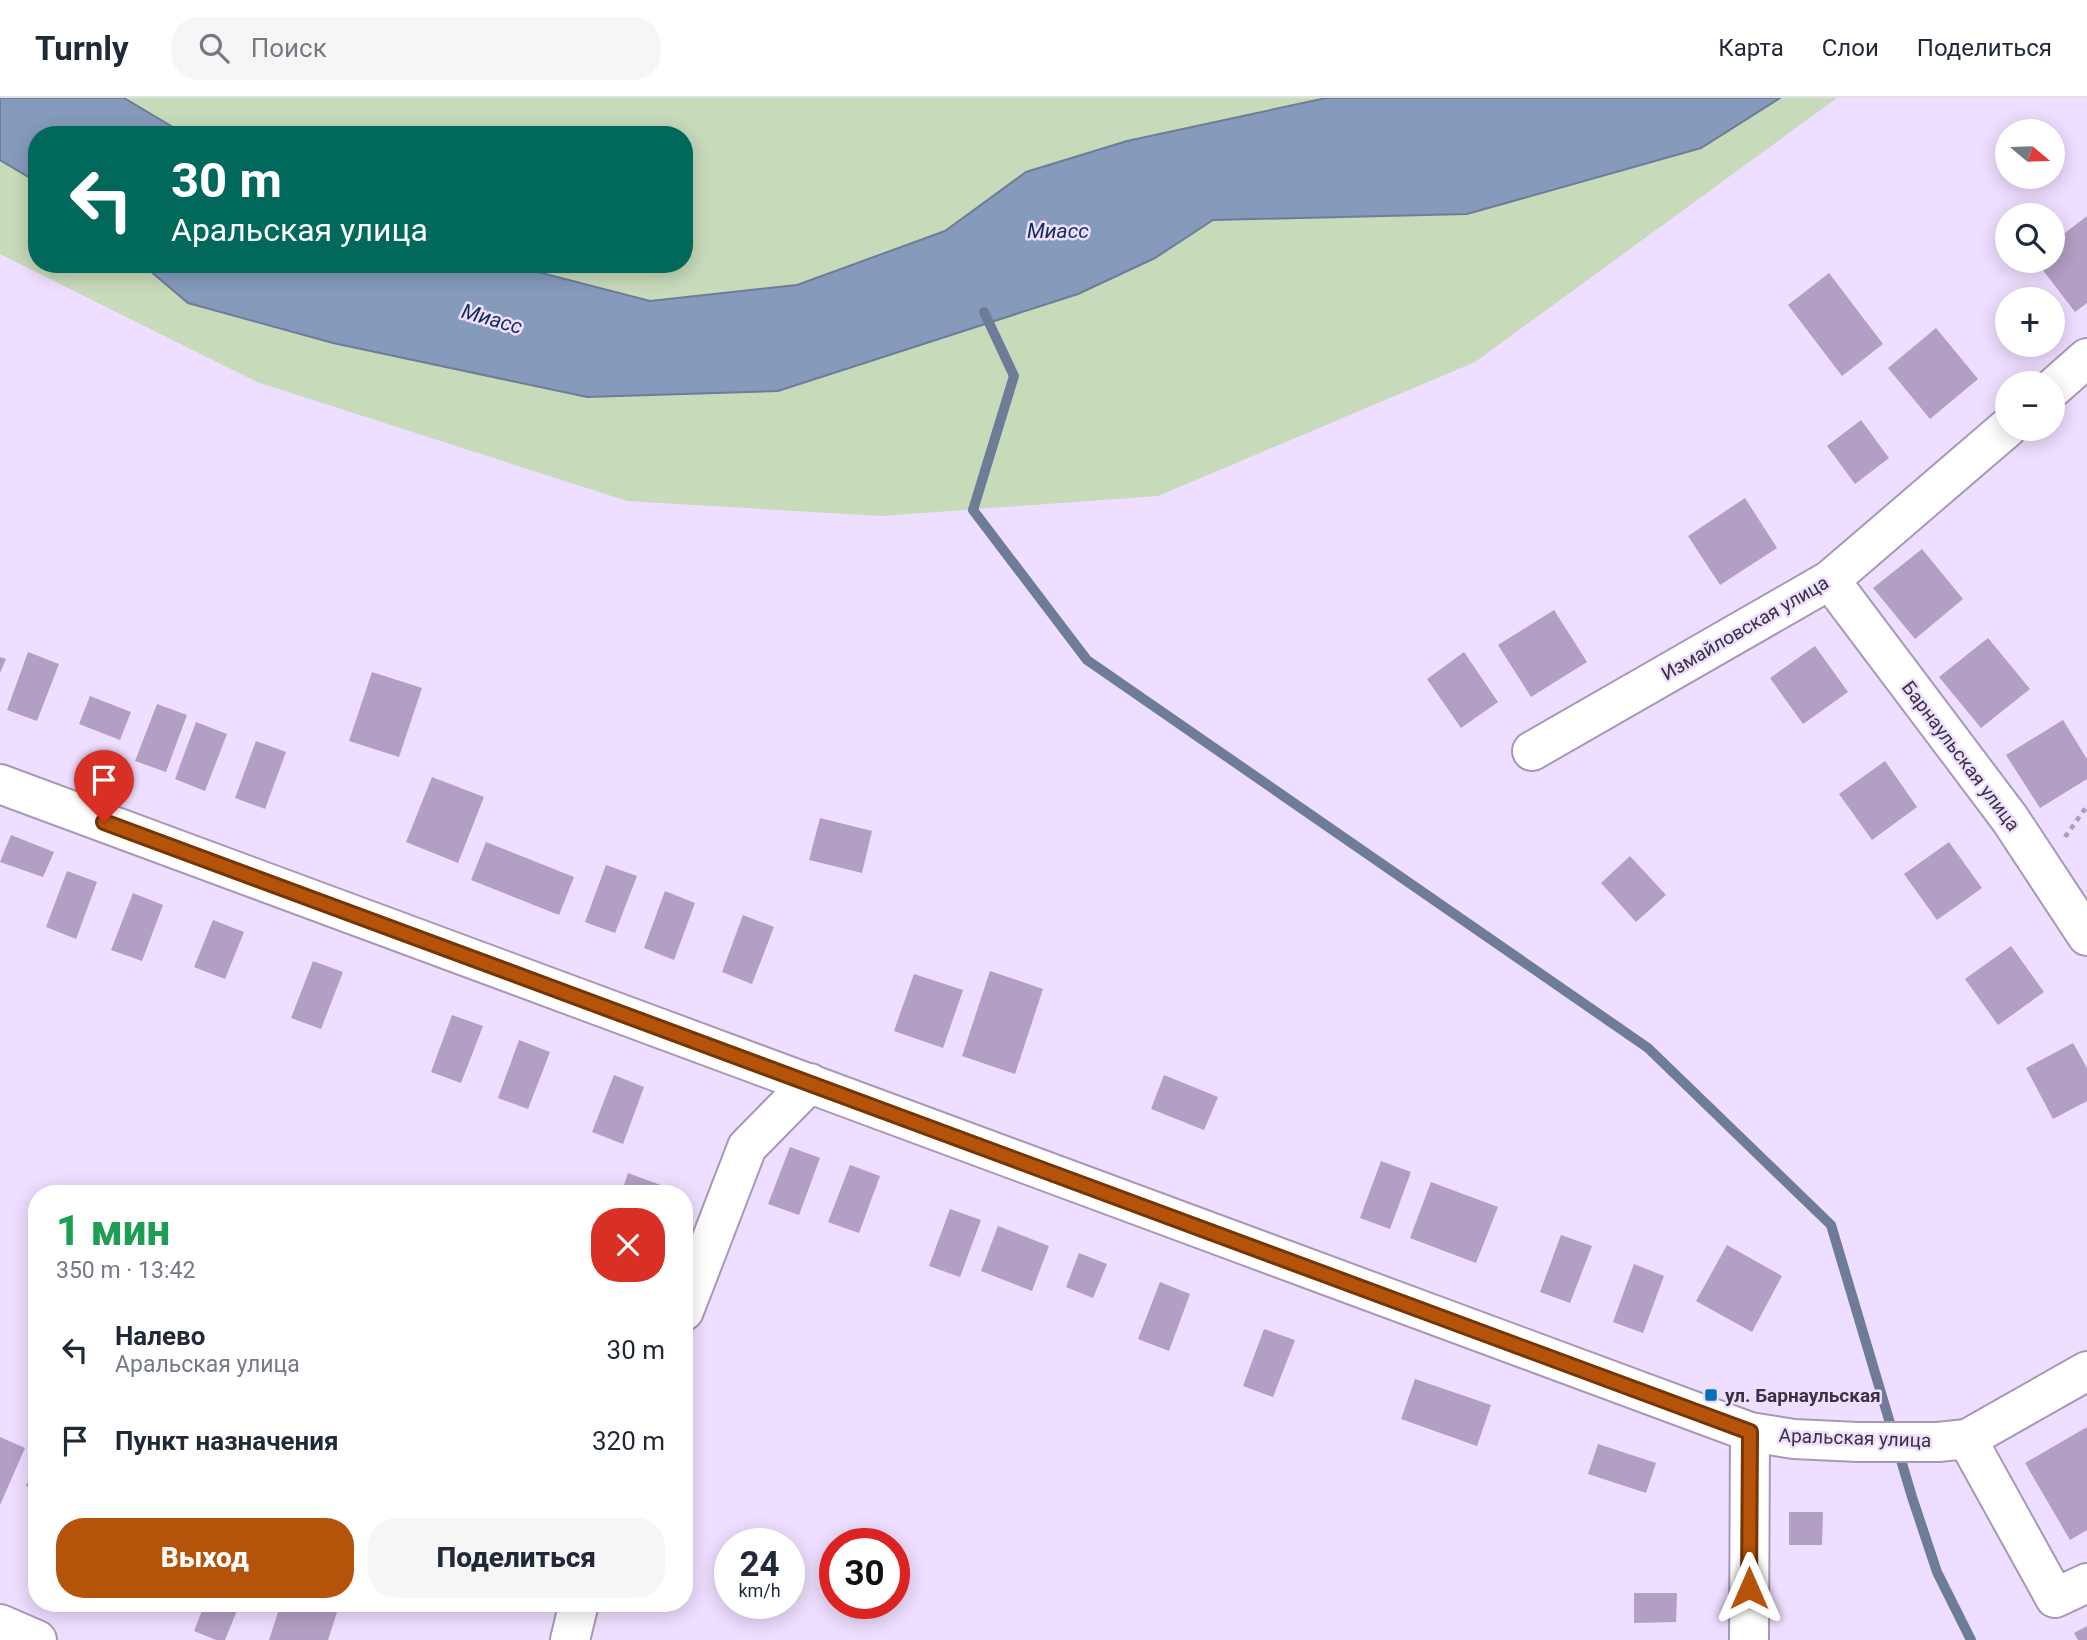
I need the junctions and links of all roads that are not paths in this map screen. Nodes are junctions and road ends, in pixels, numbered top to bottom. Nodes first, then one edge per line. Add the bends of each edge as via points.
1 (2087, 358) edge
2 (2065, 377) edge
3 (1995, 438) edge
4 (1830, 580) junction
5 (1532, 751) dead end
6 (0, 783) edge
7 (2087, 936) edge
8 (810, 1083) junction
9 (693, 1288) edge
10 (2087, 1371) edge
11 (1750, 1432) junction
12 (1952, 1440) junction
13 (2087, 1583) edge
14 (577, 1612) edge
15 (0, 1625) edge
16 (37, 1640) edge
17 (570, 1640) edge
18 (1749, 1640) edge

1 - 2 street
3 - 4 street, Измайловская улица
4 - 5 street, Измайловская улица
4 - 7 street, Барнаульская улица via 2010,819
6 - 8 street, Аральская улица
8 - 9 street via 747,1147
8 - 11 street, Аральская улица
10 - 12 street, Аральская улица
11 - 12 street, Аральская улица via 1858,1442
11 - 18 street
12 - 13 street via 2055,1598
14 - 17 street
15 - 16 street

